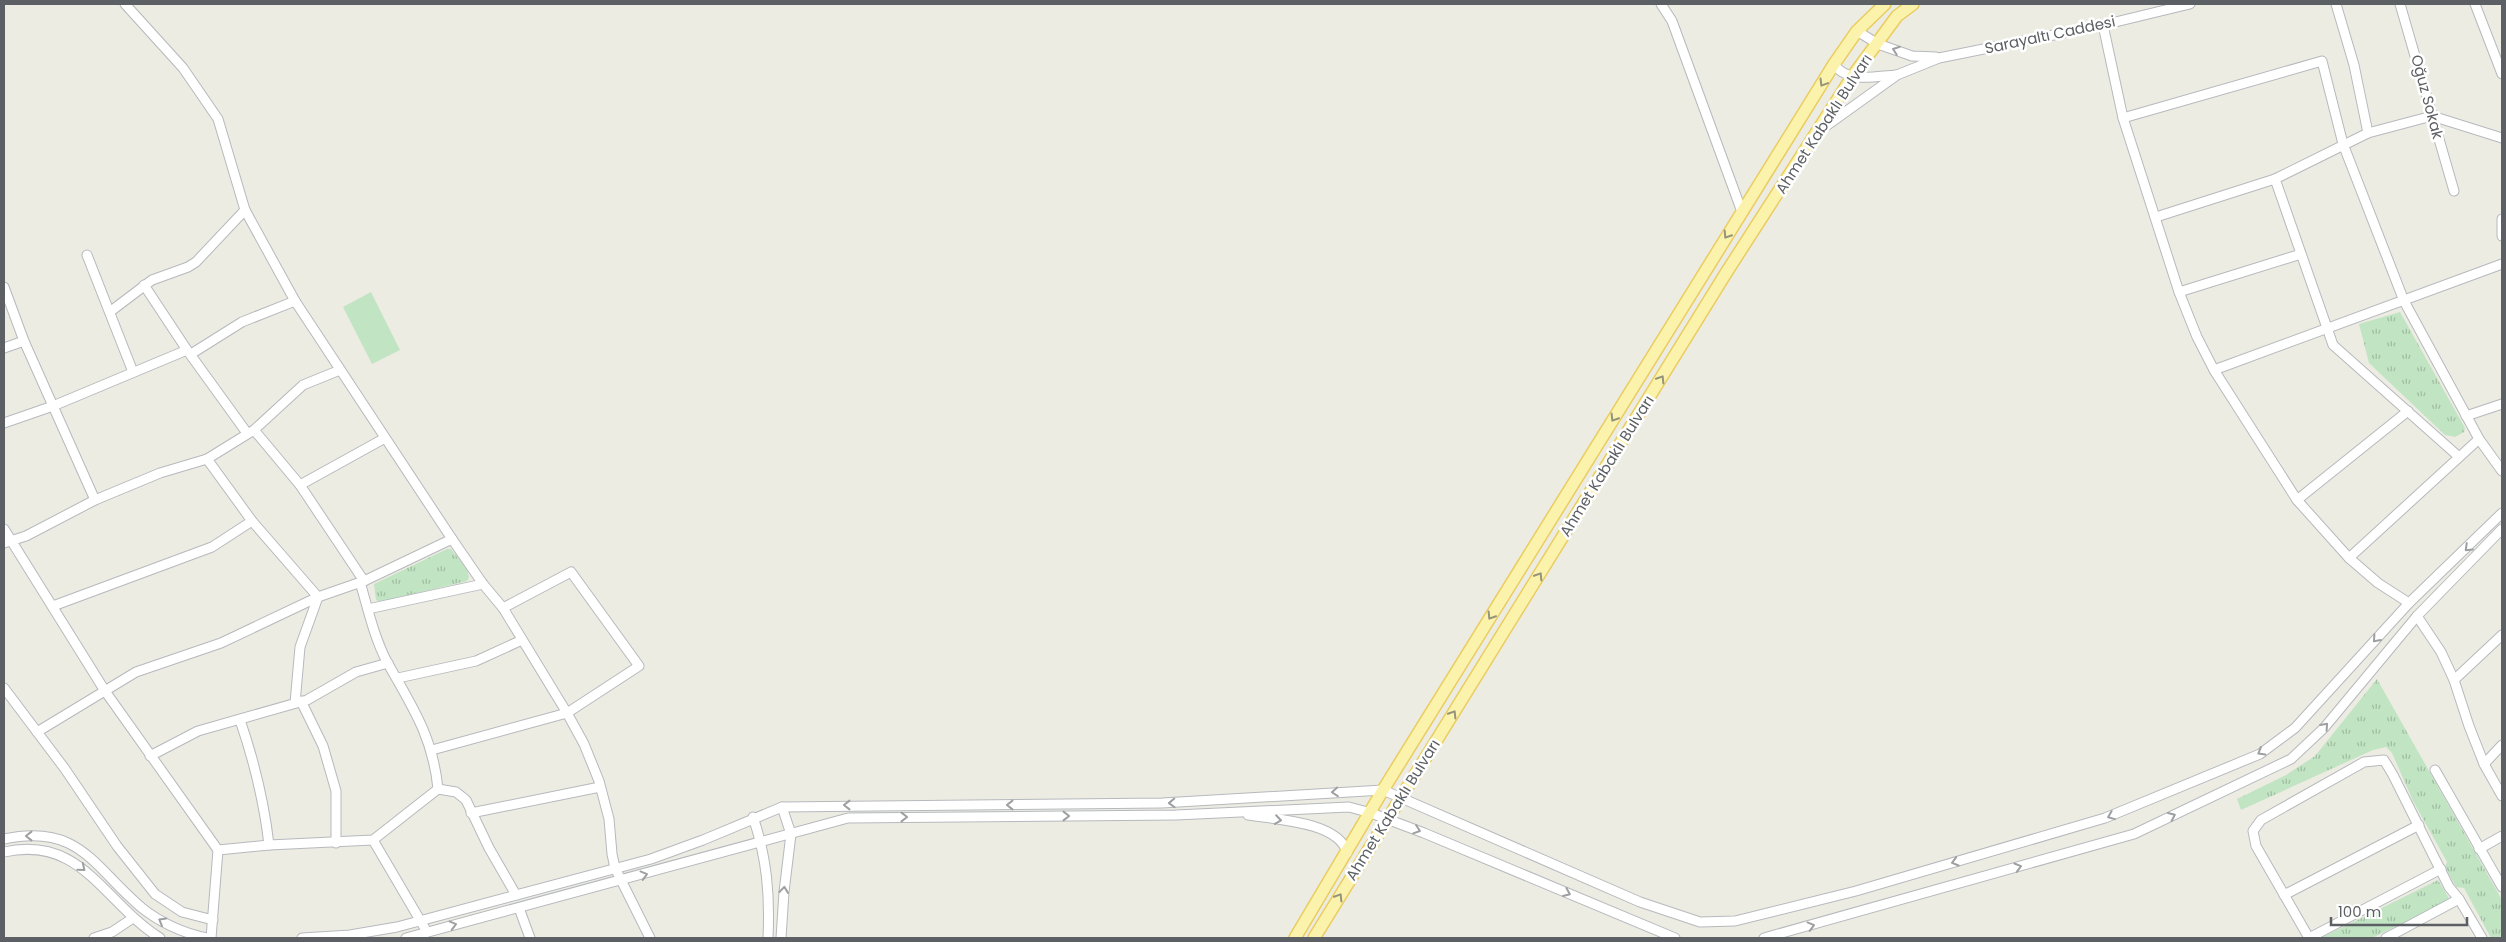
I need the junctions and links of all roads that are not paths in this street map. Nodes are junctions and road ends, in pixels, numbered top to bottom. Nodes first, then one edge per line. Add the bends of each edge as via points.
1 (125, 4) edge
2 (1661, 4) edge
3 (1885, 4) edge
4 (1913, 4) edge
5 (2190, 4) edge
6 (2336, 4) edge
7 (2400, 4) edge
8 (2475, 4) edge
9 (2103, 25) junction
10 (1857, 31) junction
11 (1878, 44) junction
12 (1939, 58) junction
13 (1834, 64) junction
14 (2502, 74) edge
15 (1897, 75) junction
16 (1852, 77) junction
17 (2432, 116) junction
18 (2123, 118) junction
19 (1819, 132) junction
20 (2368, 133) junction
21 (2502, 138) edge
22 (2342, 144) junction
23 (2275, 179) junction
24 (2454, 191) dead end
25 (245, 210) junction
26 (1742, 212) junction
27 (2156, 216) junction
28 (2302, 254) junction
29 (86, 255) dead end
30 (2502, 264) edge
31 (144, 285) junction
32 (4, 287) edge
33 (2179, 292) junction
34 (296, 301) junction
35 (2404, 301) junction
36 (110, 311) junction
37 (2327, 329) junction
38 (24, 341) junction
39 (4, 348) edge
40 (189, 352) junction
41 (340, 370) junction
42 (2214, 370) junction
43 (133, 372) junction
44 (2502, 404) edge
45 (53, 406) junction
46 (2408, 411) junction
47 (2466, 416) junction
48 (4, 423) edge
49 (251, 432) junction
50 (385, 438) junction
51 (2479, 439) junction
52 (2458, 456) junction
53 (207, 459) junction
54 (2502, 471) edge
55 (300, 485) junction
56 (95, 500) junction
57 (2297, 500) junction
58 (2502, 514) edge
59 (252, 521) junction
60 (4, 529) edge
61 (2502, 529) edge
62 (452, 539) junction
63 (8, 543) edge
64 (2349, 558) junction
65 (362, 581) junction
66 (483, 584) junction
67 (318, 597) junction
68 (2409, 603) junction
69 (53, 606) junction
70 (504, 608) junction
71 (368, 609) junction
72 (2417, 616) junction
73 (2502, 636) edge
74 (522, 640) junction
75 (388, 663) junction
76 (398, 678) junction
77 (2454, 680) junction
78 (4, 688) edge
79 (104, 690) junction
80 (298, 702) junction
81 (567, 713) junction
82 (240, 720) junction
83 (37, 732) junction
84 (2502, 745) edge
85 (432, 750) junction
86 (150, 756) junction
87 (2484, 764) junction
88 (2435, 770) dead end
89 (600, 787) junction
90 (438, 789) junction
91 (1383, 790) junction
92 (2502, 796) edge
93 (1401, 798) junction
94 (782, 807) junction
95 (1371, 812) junction
96 (471, 813) junction
97 (1230, 813) junction
98 (753, 817) junction
99 (1387, 820) junction
100 (2419, 825) junction
101 (791, 834) junction
102 (2502, 836) edge
103 (4, 838) edge
104 (374, 840) junction
105 (336, 843) junction
106 (762, 843) junction
107 (269, 845) junction
108 (2479, 848) junction
109 (218, 850) junction
110 (4, 852) edge
111 (1347, 853) junction
112 (616, 868) junction
113 (2441, 869) junction
114 (620, 881) junction
115 (2502, 887) edge
116 (516, 895) junction
117 (2284, 895) junction
118 (2459, 899) junction
119 (518, 908) junction
120 (133, 918) junction
121 (213, 920) junction
122 (421, 920) junction
123 (427, 932) junction
124 (94, 938) edge
125 (160, 938) edge
126 (209, 938) edge
127 (302, 938) edge
128 (406, 938) edge
129 (530, 938) edge
130 (650, 938) edge
131 (768, 938) edge
132 (781, 938) edge
133 (1295, 938) edge
134 (1314, 938) edge
135 (1675, 938) edge
136 (1764, 938) edge
137 (2309, 938) edge
138 (2386, 938) edge
139 (2482, 938) edge

1 - 25 street via 182,68 218,119
2 - 26 street via 1672,20
3 - 10 main road, Ahmet Kabaklı Bulvarı
4 - 11 main road, Ahmet Kabaklı Bulvarı via 1897,16
5 - 9 street, Sarayaltı Caddesi
6 - 20 street via 2354,65
7 - 17 street, Oğuz Sokak
8 - 14 street
9 - 12 street, Sarayaltı Caddesi
9 - 18 street
10 - 11 street
10 - 13 main road, Ahmet Kabaklı Bulvarı
12 -> 11 street via 1912,56
11 - 16 main road, Ahmet Kabaklı Bulvarı
12 - 15 street
13 - 16 street via 1838,70
13 -> 26 main road, Ahmet Kabaklı Bulvarı
15 - 16 street
15 - 19 street
16 - 19 main road, Ahmet Kabaklı Bulvarı
17 - 20 street
17 - 21 street
17 - 24 street, Oğuz Sokak
18 - 22 street via 2322,61
18 - 27 street
93 -> 19 main road, Ahmet Kabaklı Bulvarı via 1726,273
20 - 22 street
22 - 23 street
22 - 35 street
23 - 27 street
23 - 28 street
25 - 31 street via 196,262
25 - 34 street
26 -> 91 main road, Ahmet Kabaklı Bulvarı
27 - 33 street
28 - 33 street
28 - 37 street
29 - 36 street
30 - 35 street
31 - 36 street
31 - 40 street
32 - 38 street
33 - 42 street
34 - 40 street via 242,322
34 - 41 street
35 - 37 street
35 - 47 street
36 - 43 street
37 - 42 street
37 - 46 street via 2333,345
38 - 39 street
38 - 45 street
40 - 43 street
40 - 49 street
41 - 49 street via 303,385
41 - 50 street
42 - 57 street
43 - 45 street
44 - 47 street
45 - 48 street
45 - 56 street
46 - 52 street
46 - 57 street
47 - 51 street
49 - 53 street
49 - 55 street
50 - 55 street
50 - 62 street
51 - 52 street
51 - 54 street
52 - 64 street
53 - 56 street via 160,473
53 - 59 street
55 - 65 street
56 - 63 street
57 - 64 street
58 -> 68 street
59 - 67 street
59 - 69 street via 212,547
60 - 63 street
61 - 72 street
62 - 65 street
62 - 66 street
63 - 69 street
64 - 68 street via 2378,583
65 - 67 street
65 - 71 street
66 - 70 street
66 - 71 street
67 - 79 street via 221,643 136,672
67 - 80 street via 300,647
68 -> 93 street via 2295,728 2260,754 2105,818 1856,890 1735,921 1700,922 1640,902
69 - 79 street
70 - 74 street
70 - 81 street via 570,572 639,666
71 - 75 street
72 - 77 street via 2441,652
136 -> 72 street via 2134,834 2291,759 2324,728
73 - 77 street
74 - 76 street via 476,661
74 - 81 street
75 - 76 street
75 - 80 street via 356,672
76 - 85 street
77 - 87 street
78 - 83 street
79 - 83 street
79 - 86 street
80 - 82 street
80 - 105 street via 323,746 336,791
81 - 85 street
81 - 89 street via 584,744
82 - 86 street via 198,730
82 - 107 street via 264,803
83 - 121 street via 155,894 182,912
84 - 87 street
85 - 90 street
86 - 109 street
87 - 92 street
88 - 108 street
89 - 96 street
89 - 112 street via 609,819
90 - 96 street via 456,792 466,800
90 - 104 street
91 - 93 street
91 -> 94 street via 1162,803
91 - 95 main road, Ahmet Kabaklı Bulvarı
93 - 99 main road, Ahmet Kabaklı Bulvarı
94 - 98 street
94 - 101 street
95 - 97 street via 1349,807
95 - 99 street
95 - 111 main road, Ahmet Kabaklı Bulvarı
96 - 116 street
101 -> 97 street via 848,818
97 -> 111 street via 1301,823 1339,838 1346,845
98 - 106 street
98 - 112 street via 676,850
134 -> 99 main road, Ahmet Kabaklı Bulvarı
99 -> 135 street
100 - 113 street
100 - 117 street
100 - 117 street via 2384,760 2364,762 2255,825 2256,846
101 - 106 street
132 -> 101 street
102 - 108 street
126 -> 103 street via 184,932 155,917 100,864 76,847 44,836
104 - 105 street
104 - 122 street
105 - 107 street
114 -> 106 street
106 - 131 street via 768,883
107 - 109 street
108 - 115 street
109 - 121 street
110 -> 120 street via 38,849 56,852 70,859
111 - 133 main road, Ahmet Kabaklı Bulvarı
112 - 114 street
112 - 116 street
113 - 118 street
113 - 137 street
114 - 119 street
114 - 130 street
116 - 122 street
117 - 137 street
118 - 138 street
118 - 139 street
123 -> 119 street
119 - 129 street
120 - 124 street via 112,932
120 - 125 street
121 - 126 street
122 - 123 street
122 - 127 street via 372,932
123 - 128 street

